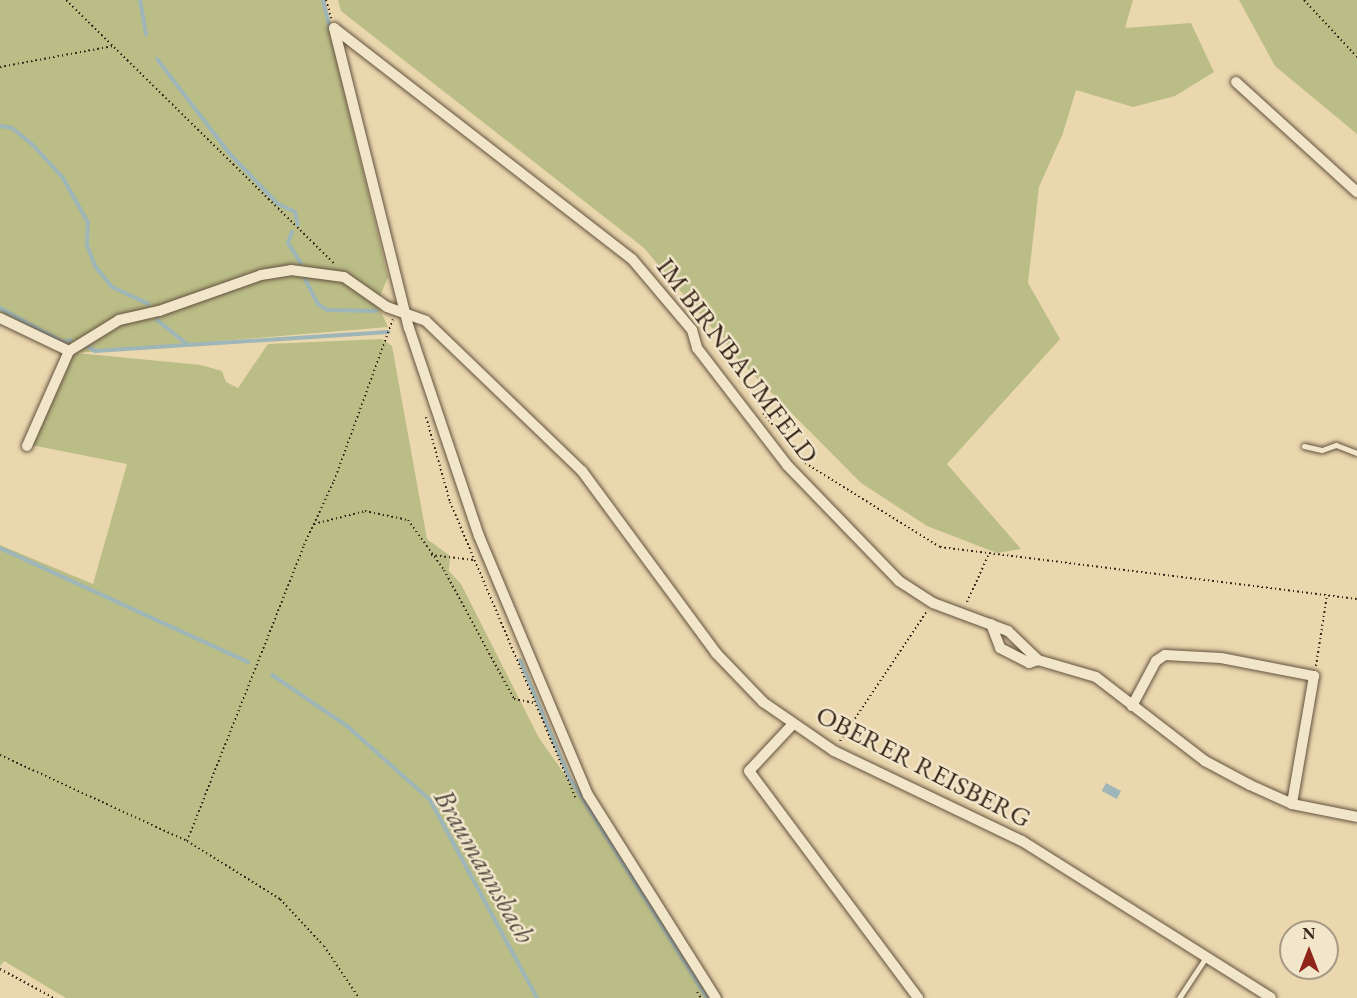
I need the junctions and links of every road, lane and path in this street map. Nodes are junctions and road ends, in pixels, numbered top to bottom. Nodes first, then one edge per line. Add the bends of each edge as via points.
1 (66, 0) edge
2 (326, 0) edge
3 (1304, 0) edge
4 (334, 28) junction
5 (113, 46) junction
6 (1357, 57) edge
7 (0, 67) edge
8 (1236, 82) dead end
9 (1357, 192) edge
10 (352, 281) junction
11 (400, 312) junction
12 (0, 318) edge
13 (69, 351) junction
14 (759, 408) dead end
15 (27, 446) dead end
16 (1304, 446) dead end
17 (1357, 453) edge
18 (314, 524) junction
19 (431, 555) junction
20 (988, 555) junction
21 (474, 560) dead end
22 (1327, 595) junction
23 (1357, 599) edge
24 (933, 603) junction
25 (963, 614) junction
26 (992, 624) junction
27 (1038, 660) junction
28 (1314, 675) junction
29 (534, 703) dead end
30 (1132, 706) junction
31 (793, 724) junction
32 (834, 751) junction
33 (0, 755) edge
34 (1292, 804) junction
35 (1357, 817) edge
36 (187, 841) junction
37 (1207, 955) junction
38 (0, 969) edge
39 (54, 998) edge
40 (359, 998) edge
41 (717, 998) edge
42 (918, 998) edge
43 (1179, 998) edge
44 (1271, 998) edge

1 - 5 path
2 - 4 path
3 - 6 path
4 - 11 street
4 - 24 street, IM BIRNBAUMFELD via 632,259 692,330 697,348 787,465 899,581
5 - 7 path
5 - 10 path
8 - 9 street
10 - 11 street, OBERER REISBERG
10 - 13 street, OBERER REISBERG via 320,271 261,275 159,311 119,320
11 - 18 path
11 - 31 street, OBERER REISBERG via 426,321 574,463 716,653 763,702
11 - 41 street via 479,536 588,795
12 - 13 street
13 - 15 street
14 - 20 path via 805,463 940,547
16 - 17 lane via 1322,450 1336,445
18 - 19 path via 365,511 402,517
18 - 36 path
19 - 21 path
19 - 29 path via 444,570 514,699
20 - 22 path
20 - 25 path
22 - 23 path
22 - 28 path
24 - 25 street, IM BIRNBAUMFELD
24 - 32 path
25 - 26 street, IM BIRNBAUMFELD
26 - 27 street, IM BIRNBAUMFELD via 1020,639
26 - 27 street via 1000,648 1029,663
27 - 30 street via 1096,677
28 - 30 street via 1221,658 1165,654 1156,661
28 - 34 street
30 - 34 street via 1205,761
31 - 32 street, OBERER REISBERG
31 - 42 street via 749,771
32 - 37 street, OBERER REISBERG via 1022,840
33 - 36 path
34 - 35 street
36 - 40 path via 280,899 324,946
37 - 43 lane
37 - 44 street, OBERER REISBERG
38 - 39 path

